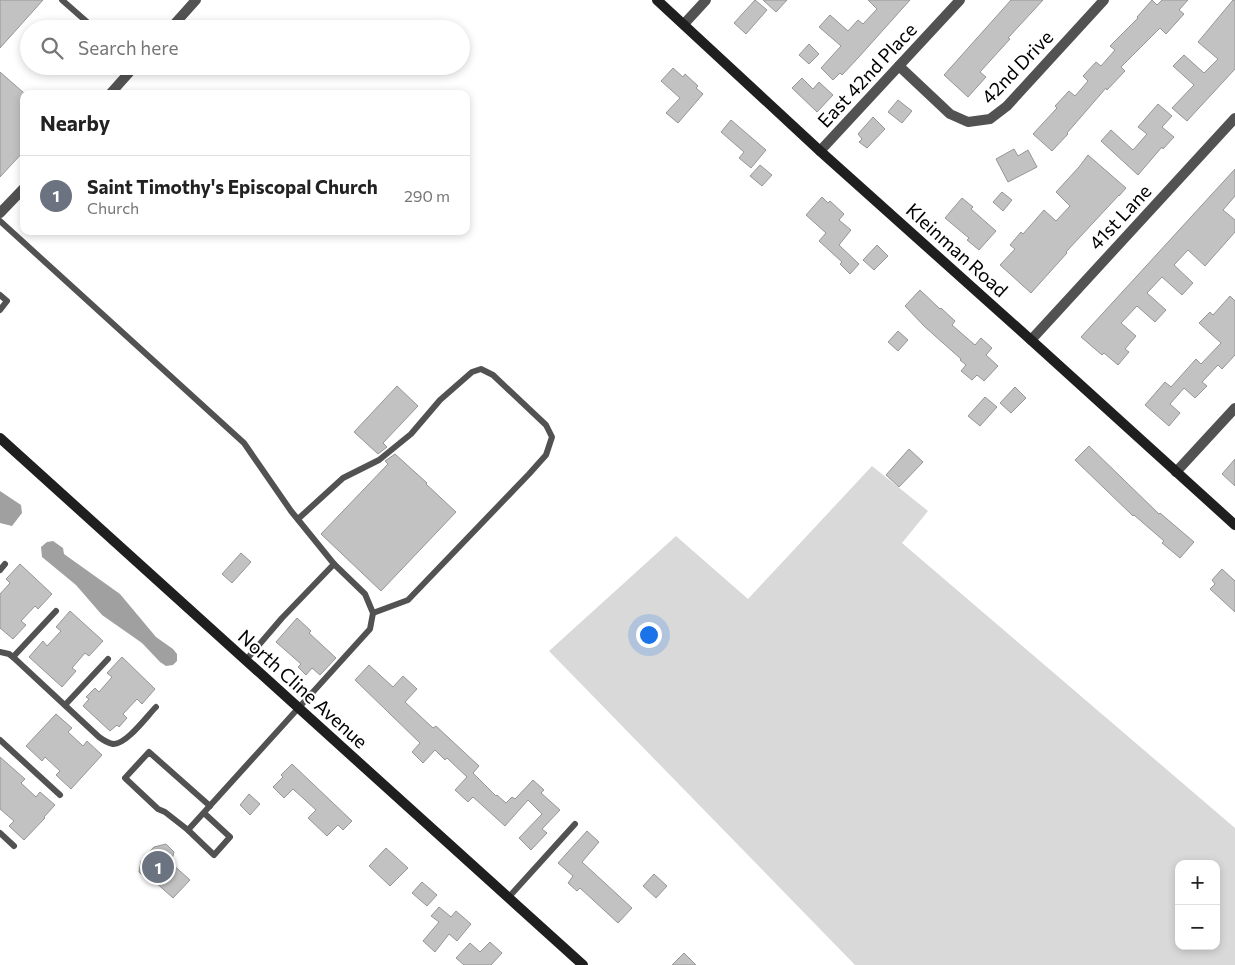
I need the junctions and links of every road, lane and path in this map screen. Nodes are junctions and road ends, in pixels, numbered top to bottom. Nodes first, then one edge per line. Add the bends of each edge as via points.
1 (62, 0) edge
2 (196, 0) edge
3 (657, 0) edge
4 (706, 0) edge
5 (960, 0) edge
6 (1104, 0) edge
7 (84, 20) edge
8 (178, 20) edge
9 (684, 24) junction
10 (899, 66) junction
11 (127, 75) edge
12 (114, 90) edge
13 (1235, 118) edge
14 (820, 151) junction
15 (20, 192) edge
16 (0, 213) edge
17 (0, 221) edge
18 (0, 294) edge
19 (0, 310) edge
20 (1031, 340) junction
21 (1235, 408) edge
22 (0, 438) edge
23 (1176, 472) junction
24 (298, 519) junction
25 (1235, 525) edge
26 (5, 564) dead end
27 (334, 564) junction
28 (0, 570) edge
29 (56, 611) dead end
30 (373, 613) junction
31 (0, 652) edge
32 (13, 657) junction
33 (108, 659) dead end
34 (246, 660) junction
35 (65, 706) junction
36 (156, 707) dead end
37 (299, 709) junction
38 (0, 740) edge
39 (60, 795) dead end
40 (210, 806) junction
41 (204, 813) junction
42 (575, 824) dead end
43 (188, 830) junction
44 (0, 833) edge
45 (14, 846) dead end
46 (508, 898) junction
47 (583, 965) edge

1 - 7 lane
2 - 8 street
3 - 9 street, Kleinman Road
4 - 9 street
5 - 10 street, East 42nd Place
6 - 10 street, 42nd Drive via 1007,106 990,120 968,122 950,114
9 - 14 street, Kleinman Road
10 - 14 street, East 42nd Place
11 - 12 street
13 - 20 street, 41st Lane
14 - 20 street, Kleinman Road
15 - 16 street
17 - 24 lane via 244,443
18 - 19 lane via 7,301
20 - 23 street, Kleinman Road
21 - 23 street
22 - 34 street, North Cline Avenue
23 - 25 street, Kleinman Road
24 - 27 lane
24 - 30 lane via 343,478 379,460 411,434 440,400 472,372 481,369 493,375 546,425 552,437 546,454 529,474 408,600
26 - 28 lane
27 - 30 lane via 365,594
27 - 34 lane
29 - 32 lane
30 - 37 lane via 370,629
31 - 32 lane
32 - 35 lane
33 - 35 lane
34 - 37 street, North Cline Avenue
35 - 36 lane via 104,741 114,744 128,737
37 - 40 lane
37 - 46 street, North Cline Avenue
38 - 39 lane
40 - 41 lane
40 - 43 lane via 149,752 124,778 158,809
41 - 43 lane
41 - 43 lane via 230,837 219,849 214,854
42 - 46 lane
44 - 45 lane
46 - 47 street, North Cline Avenue

